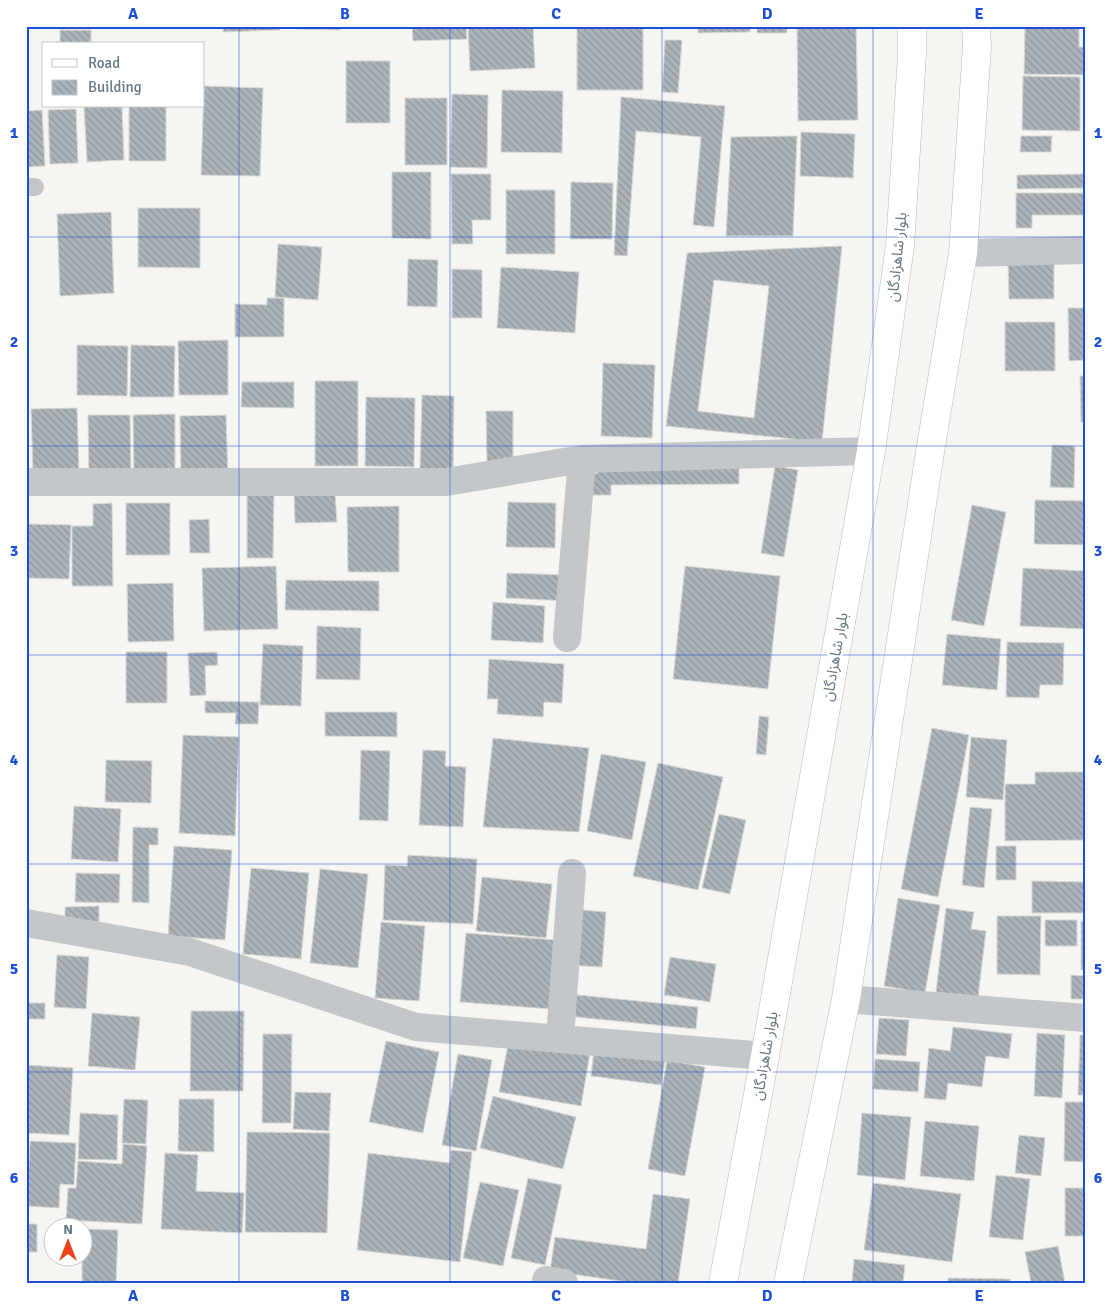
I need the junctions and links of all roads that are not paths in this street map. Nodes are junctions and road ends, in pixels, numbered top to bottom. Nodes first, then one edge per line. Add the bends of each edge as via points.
1 (912, 26) edge
2 (976, 26) edge
3 (1086, 250) edge
4 (963, 253) junction
5 (871, 451) junction
6 (582, 459) junction
7 (26, 482) edge
8 (568, 638) dead end
9 (572, 873) dead end
10 (26, 923) edge
11 (846, 999) junction
12 (1086, 1018) edge
13 (560, 1038) junction
14 (766, 1056) junction
15 (723, 1283) edge
16 (788, 1283) edge

1 - 5 main road, بلوار شاهزادگان via 900,246
2 - 4 main road
3 - 4 street
4 - 11 main road
5 - 6 street
5 - 14 main road, بلوار شاهزادگان
6 - 7 street via 446,482
6 - 8 street
9 - 13 street
10 - 13 street via 190,952 416,1027
11 - 12 street
11 - 16 main road
13 - 14 street
14 - 15 main road, بلوار شاهزادگان

